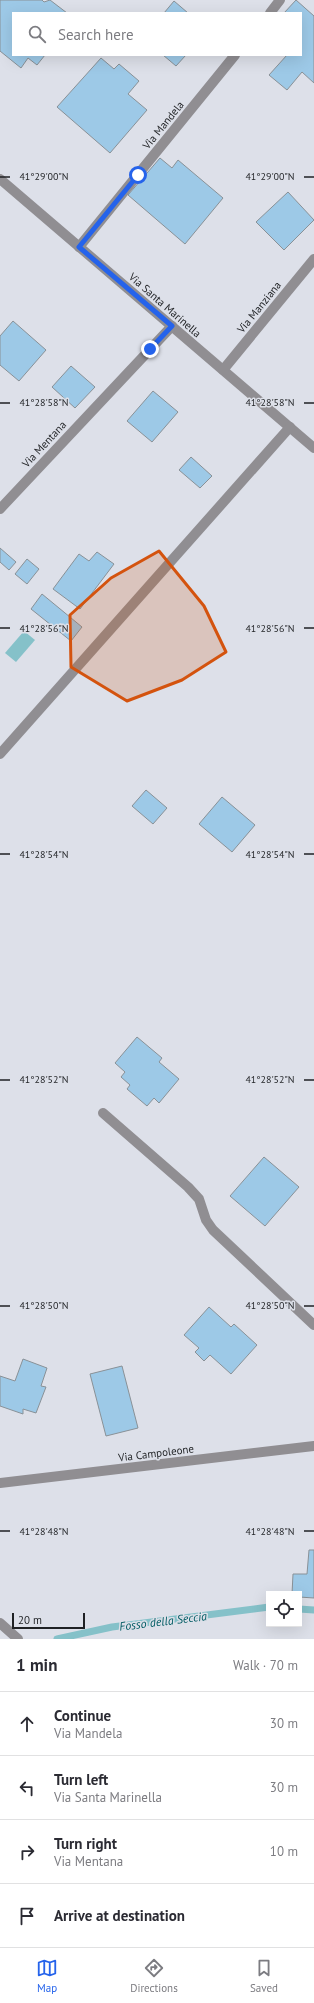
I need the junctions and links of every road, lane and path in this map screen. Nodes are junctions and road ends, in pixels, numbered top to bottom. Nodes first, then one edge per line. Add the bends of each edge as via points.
1 (280, 0) edge
2 (271, 12) edge
3 (234, 56) edge
4 (0, 179) edge
5 (79, 247) junction
6 (314, 259) edge
7 (172, 326) junction
8 (223, 370) junction
9 (290, 427) junction
10 (314, 448) edge
11 (0, 509) edge
12 (0, 754) edge
13 (103, 1113) dead end
14 (314, 1324) edge
15 (314, 1446) edge
16 (0, 1483) edge
17 (0, 1623) edge
18 (15, 1636) edge

1 - 2 street
3 - 5 street, Via Mandela
4 - 5 street, Via Santa Marinella
5 - 7 street, Via Santa Marinella
6 - 8 street, Via Manziana
7 - 8 street, Via Santa Marinella
7 - 11 street, Via Mentana
8 - 9 street, Via Santa Marinella
9 - 10 street, Via Santa Marinella
9 - 12 street
13 - 14 street via 188,1187 199,1199 206,1220 213,1230
15 - 16 street, Via Campoleone
17 - 18 street

